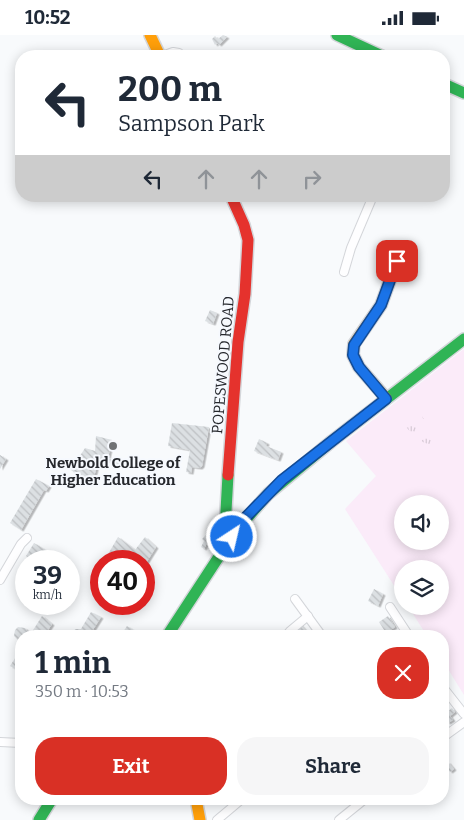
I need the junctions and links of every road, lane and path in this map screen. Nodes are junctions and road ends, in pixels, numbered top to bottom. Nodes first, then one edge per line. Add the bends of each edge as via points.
1 (150, 35) edge
2 (337, 35) edge
3 (158, 50) edge
4 (369, 50) edge
5 (450, 87) edge
6 (464, 93) edge
7 (234, 202) edge
8 (370, 202) edge
9 (397, 261) dead end
10 (344, 273) dead end
11 (464, 339) edge
12 (386, 399) junction
13 (232, 537) junction
14 (27, 538) dead end
15 (0, 580) edge
16 (295, 599) dead end
17 (390, 607) dead end
18 (308, 616) junction
19 (172, 630) edge
20 (291, 630) edge
21 (318, 630) edge
22 (405, 630) edge
23 (449, 695) edge
24 (464, 714) edge
25 (464, 722) edge
26 (449, 733) edge
27 (0, 742) edge
28 (15, 743) edge
29 (48, 805) edge
30 (197, 805) edge
31 (235, 805) edge
32 (358, 805) edge
33 (39, 820) edge
34 (200, 820) edge
35 (217, 820) edge
36 (339, 820) edge

1 - 3 street
2 - 4 street
5 - 6 street
7 - 13 street, POPESWOOD ROAD via 248,240 225,529
8 - 10 street
9 - 12 street via 381,305 353,350 359,367
11 - 12 street
12 - 13 street via 282,480
13 - 19 street
14 - 15 street
16 - 18 street
17 - 22 street
18 - 20 street
18 - 21 street
23 - 24 street
25 - 26 street
27 - 28 street
29 - 33 street
30 - 34 street
31 - 35 street
32 - 36 street

